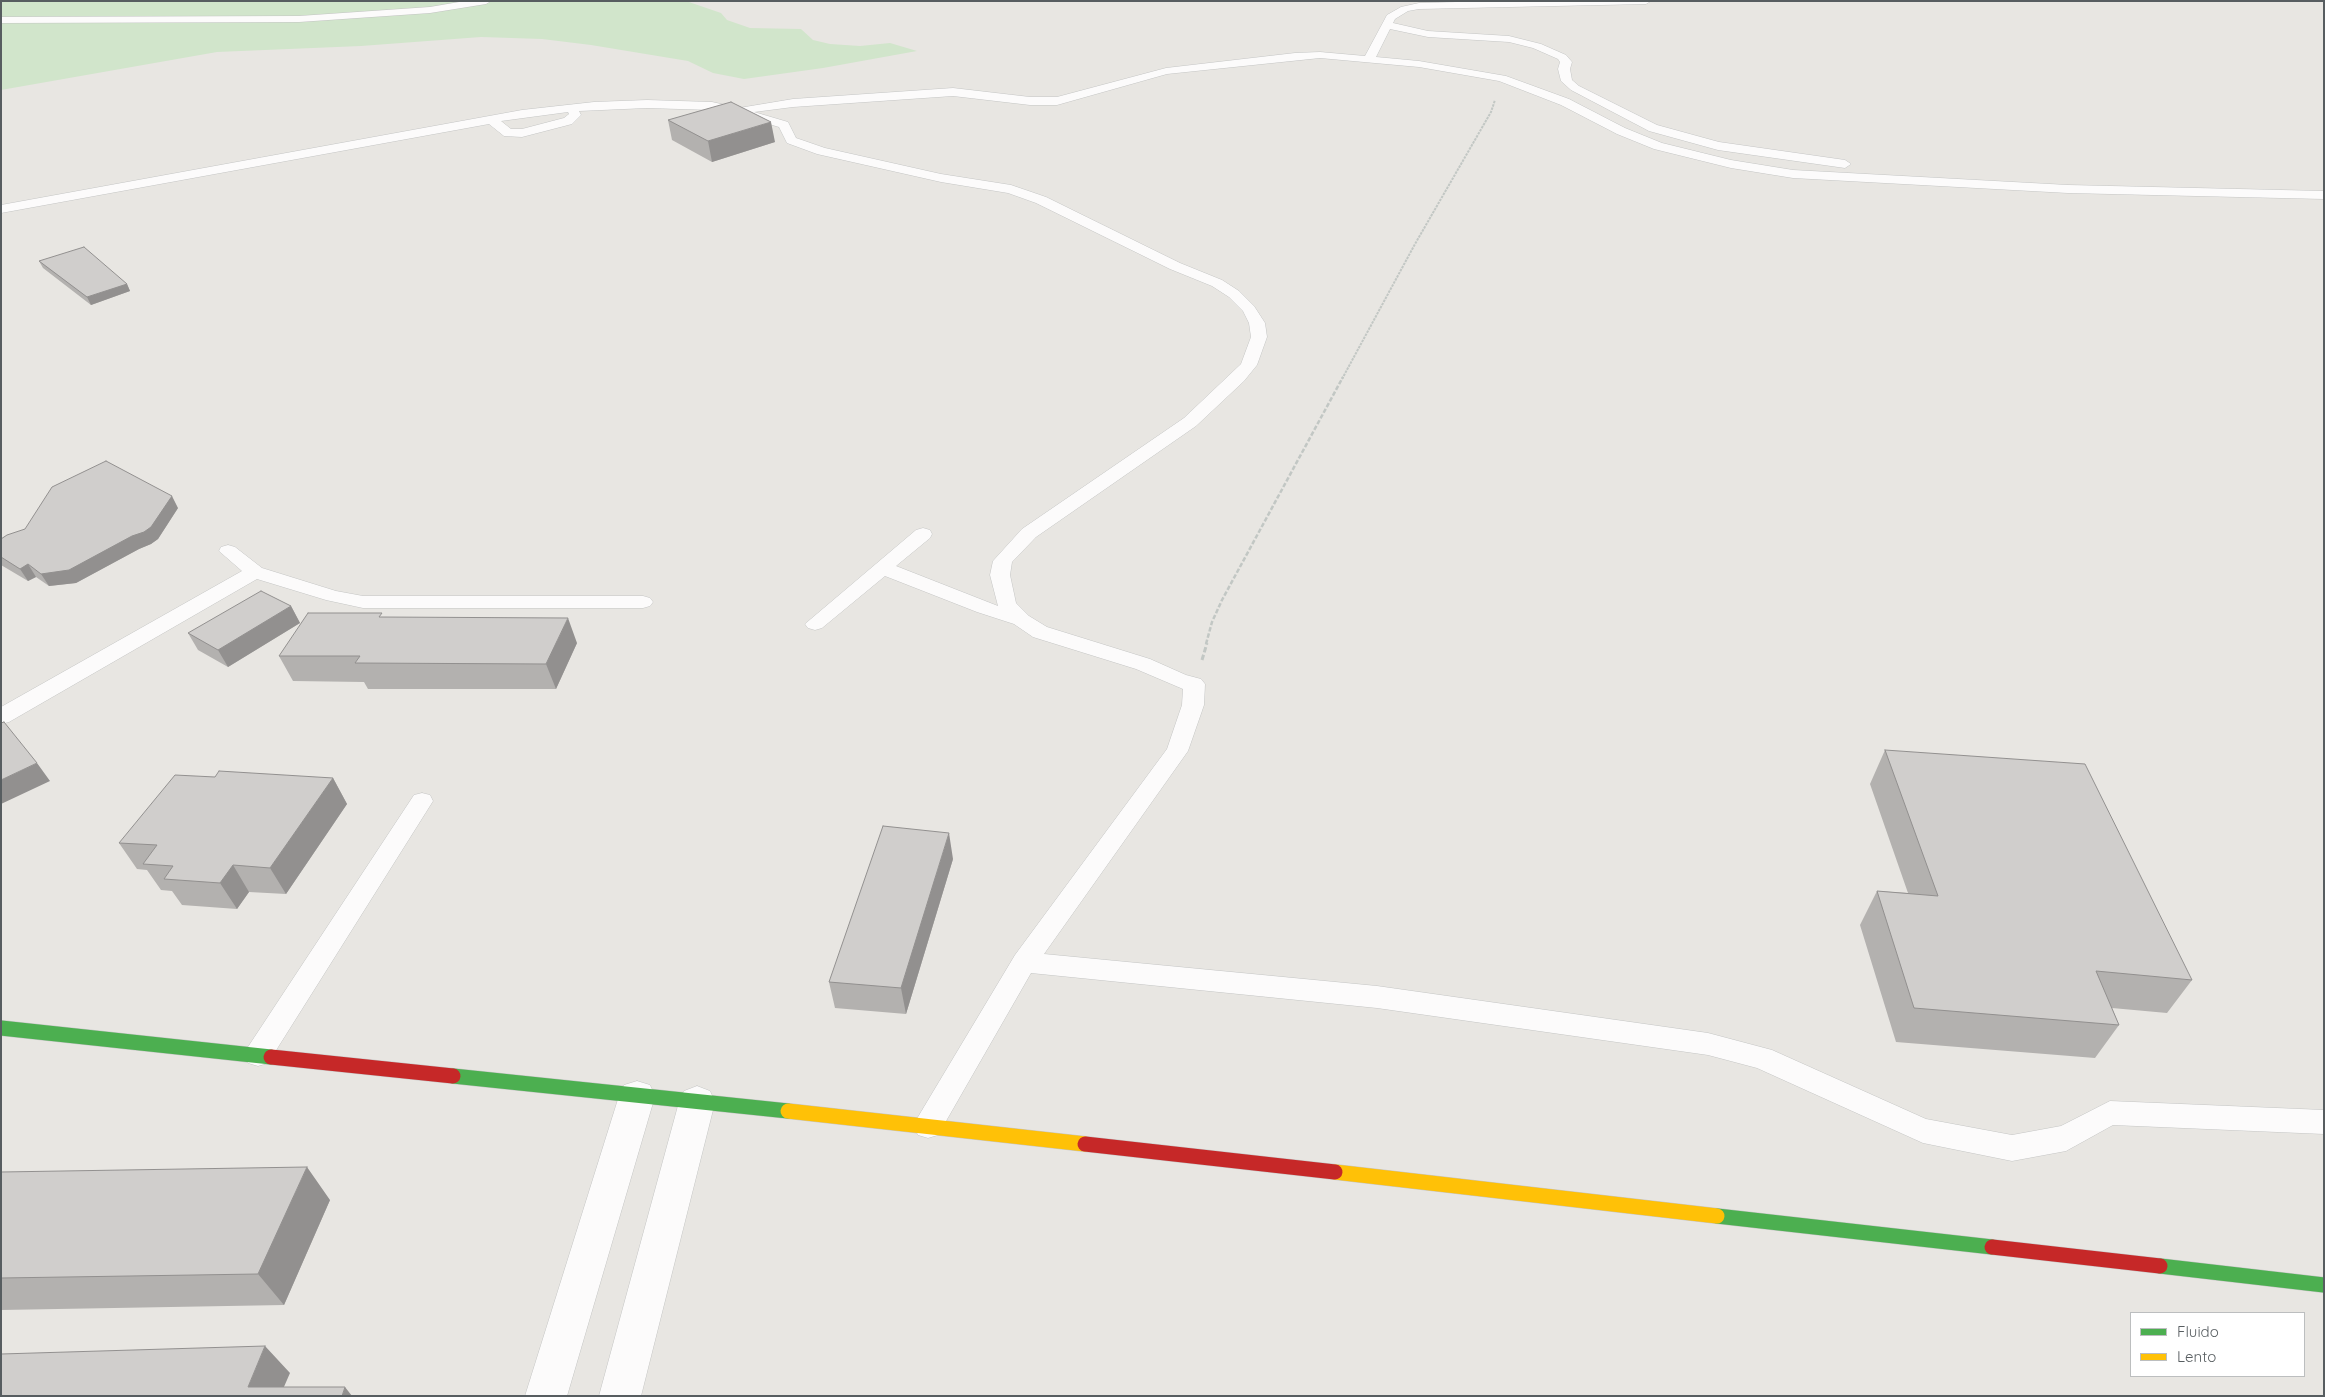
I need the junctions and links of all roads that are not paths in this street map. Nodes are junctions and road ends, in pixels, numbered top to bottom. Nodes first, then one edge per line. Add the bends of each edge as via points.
1 (486, 1) edge
2 (1646, 1) edge
3 (1398, 2) edge
4 (1419, 6) junction
5 (1, 20) edge
6 (1387, 25) junction
7 (1369, 58) junction
8 (572, 108) junction
9 (738, 111) junction
10 (491, 119) junction
11 (2016, 173) dead end
12 (2324, 195) edge
13 (1, 209) edge
14 (923, 534) dead end
15 (228, 551) dead end
16 (883, 568) junction
17 (255, 572) junction
18 (643, 602) dead end
19 (1022, 620) junction
20 (815, 624) dead end
21 (1, 717) edge
22 (422, 802) dead end
23 (1024, 962) junction
24 (1, 1028) edge
25 (258, 1055) junction
26 (637, 1096) junction
27 (697, 1102) junction
28 (2324, 1122) edge
29 (928, 1126) junction
30 (2324, 1285) edge
31 (546, 1396) edge
32 (620, 1396) edge

1 - 5 lane via 430,10 299,20
2 - 4 lane
3 - 4 lane
4 - 6 lane via 1396,14
6 - 7 lane
6 - 11 lane via 1428,34 1509,39 1538,46 1562,57 1566,62 1567,81 1586,94 1653,128 1718,146 1864,166
7 - 9 lane via 1295,56 1176,70 1057,101 953,92 757,106
7 - 12 lane via 1502,78 1565,102 1620,131 1658,146 1731,164 1793,174 2095,190
8 - 9 lane via 682,104
8 - 10 lane
8 - 10 lane via 575,115 568,121 522,133 508,133
9 - 19 lane via 784,125 791,140 805,147 940,178 1011,189 1042,200 1175,266 1217,283 1249,308 1257,323 1259,337 1249,366 1238,378 1190,422 1029,533 1003,561 1000,575 1006,605
10 - 13 lane
14 - 16 lane
15 - 17 lane
16 - 19 lane
16 - 20 lane
17 - 18 lane via 363,602
17 - 21 lane
19 - 23 lane via 1040,632 1194,684 1193,705 1177,751
22 - 25 lane
23 - 28 lane via 1378,997 1708,1044 1762,1058 1923,1131 2012,1148 2066,1138 2110,1113
23 - 29 lane
24 - 25 street
25 - 26 street
26 - 27 street
26 - 31 street
27 - 29 street
27 - 32 street
29 - 30 street

